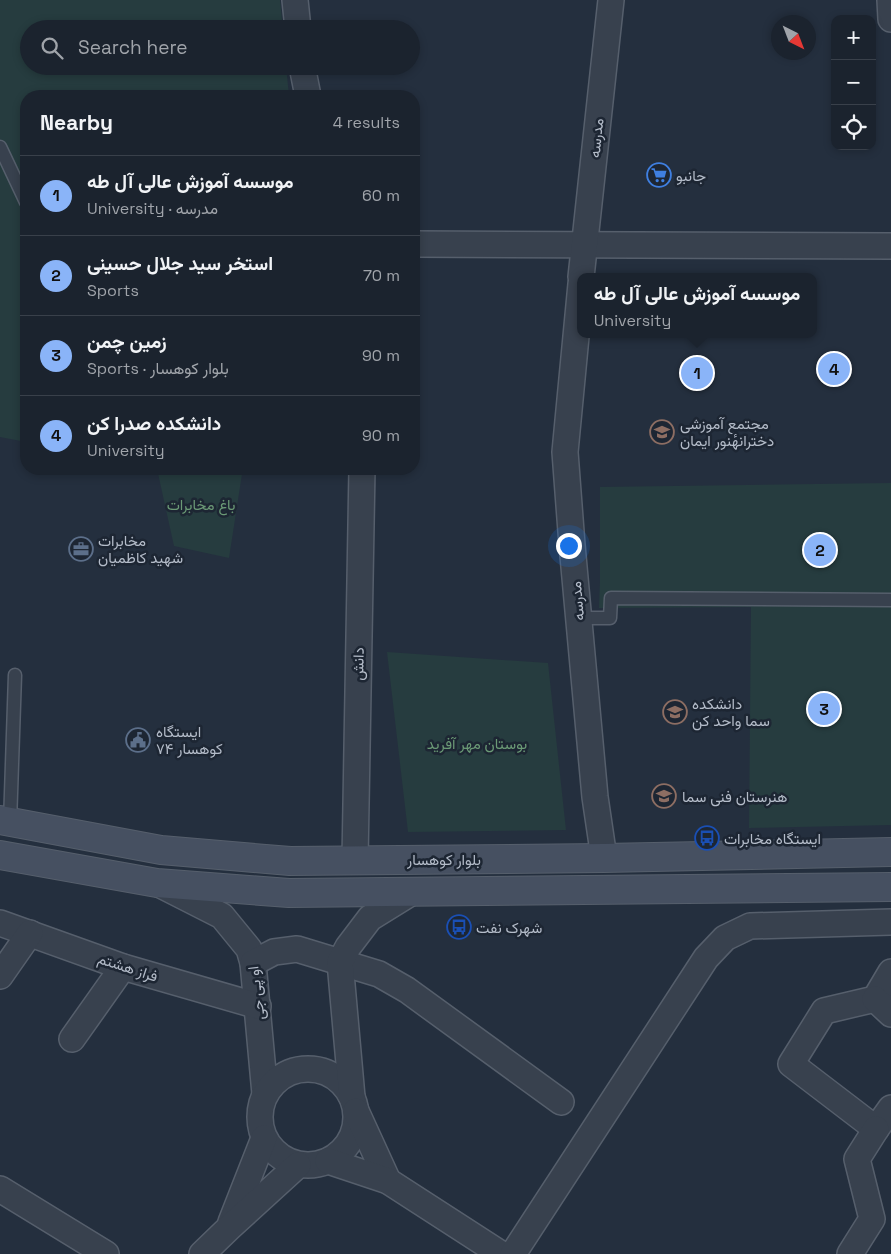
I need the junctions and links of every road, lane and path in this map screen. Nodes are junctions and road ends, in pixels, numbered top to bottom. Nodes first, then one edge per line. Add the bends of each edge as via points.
1 (295, 0) edge
2 (611, 0) edge
3 (890, 0) edge
4 (297, 20) edge
5 (891, 20) edge
6 (304, 75) edge
7 (307, 90) edge
8 (0, 147) edge
9 (20, 189) edge
10 (420, 244) edge
11 (584, 246) junction
12 (891, 246) edge
13 (581, 273) edge
14 (577, 326) edge
15 (362, 475) edge
16 (891, 600) edge
17 (578, 618) junction
18 (15, 675) dead end
19 (5, 821) edge
20 (891, 852) edge
21 (0, 855) edge
22 (604, 858) junction
23 (355, 860) junction
24 (156, 883) junction
25 (891, 887) edge
26 (412, 892) junction
27 (0, 922) edge
28 (891, 922) edge
29 (30, 934) junction
30 (340, 962) junction
31 (253, 963) junction
32 (123, 967) junction
33 (891, 972) edge
34 (0, 976) edge
35 (258, 1006) junction
36 (883, 1007) edge
37 (72, 1039) dead end
38 (265, 1094) junction
39 (561, 1102) dead end
40 (354, 1104) junction
41 (891, 1108) edge
42 (876, 1129) junction
43 (264, 1138) junction
44 (328, 1162) junction
45 (298, 1165) junction
46 (388, 1180) junction
47 (0, 1189) edge
48 (230, 1227) junction
49 (106, 1254) edge
50 (202, 1254) edge
51 (501, 1254) edge
52 (513, 1254) edge
53 (850, 1254) edge

1 - 4 street
2 - 11 street, مدرسه
3 - 5 street
6 - 7 street
8 - 9 lane
10 - 11 street
11 - 12 street
11 - 13 street, مدرسه
14 - 17 street, مدرسه via 565,452
15 - 23 street, دانش
16 - 17 lane via 610,598 610,618
17 - 22 street, مدرسه via 594,796
18 - 19 lane
19 - 23 main road, بلوار کوهسار via 161,850 290,861
20 - 22 main road, بلوار کوهسار
21 - 24 main road
22 - 23 main road, بلوار کوهسار
24 - 26 main road via 289,893
24 - 31 street, او پی جی via 222,916 249,949
25 - 26 main road
26 - 30 street via 370,918
27 - 29 street, فراز هشتم
28 - 52 street via 750,926 725,938 706,958
29 - 32 street, فراز هشتم
29 - 34 street
30 - 31 street via 297,949 274,952
30 - 39 street via 379,974 408,990
30 - 40 street
31 - 35 street, او پی جی
32 - 35 street, فراز هشتم
32 - 37 street
33 - 36 street
35 - 38 street, او پی جی
36 - 42 street via 824,1011 791,1064
38 - 40 street via 287,1074 302,1069 317,1070 343,1084
38 - 43 street via 259,1123
40 - 44 street via 355,1126 350,1141
40 - 46 street
41 - 42 street
42 - 53 street via 857,1160 872,1220
43 - 45 street via 272,1151
43 - 48 street
44 - 45 street
44 - 46 street
45 - 48 street
46 - 51 street
47 - 49 street
48 - 50 street

